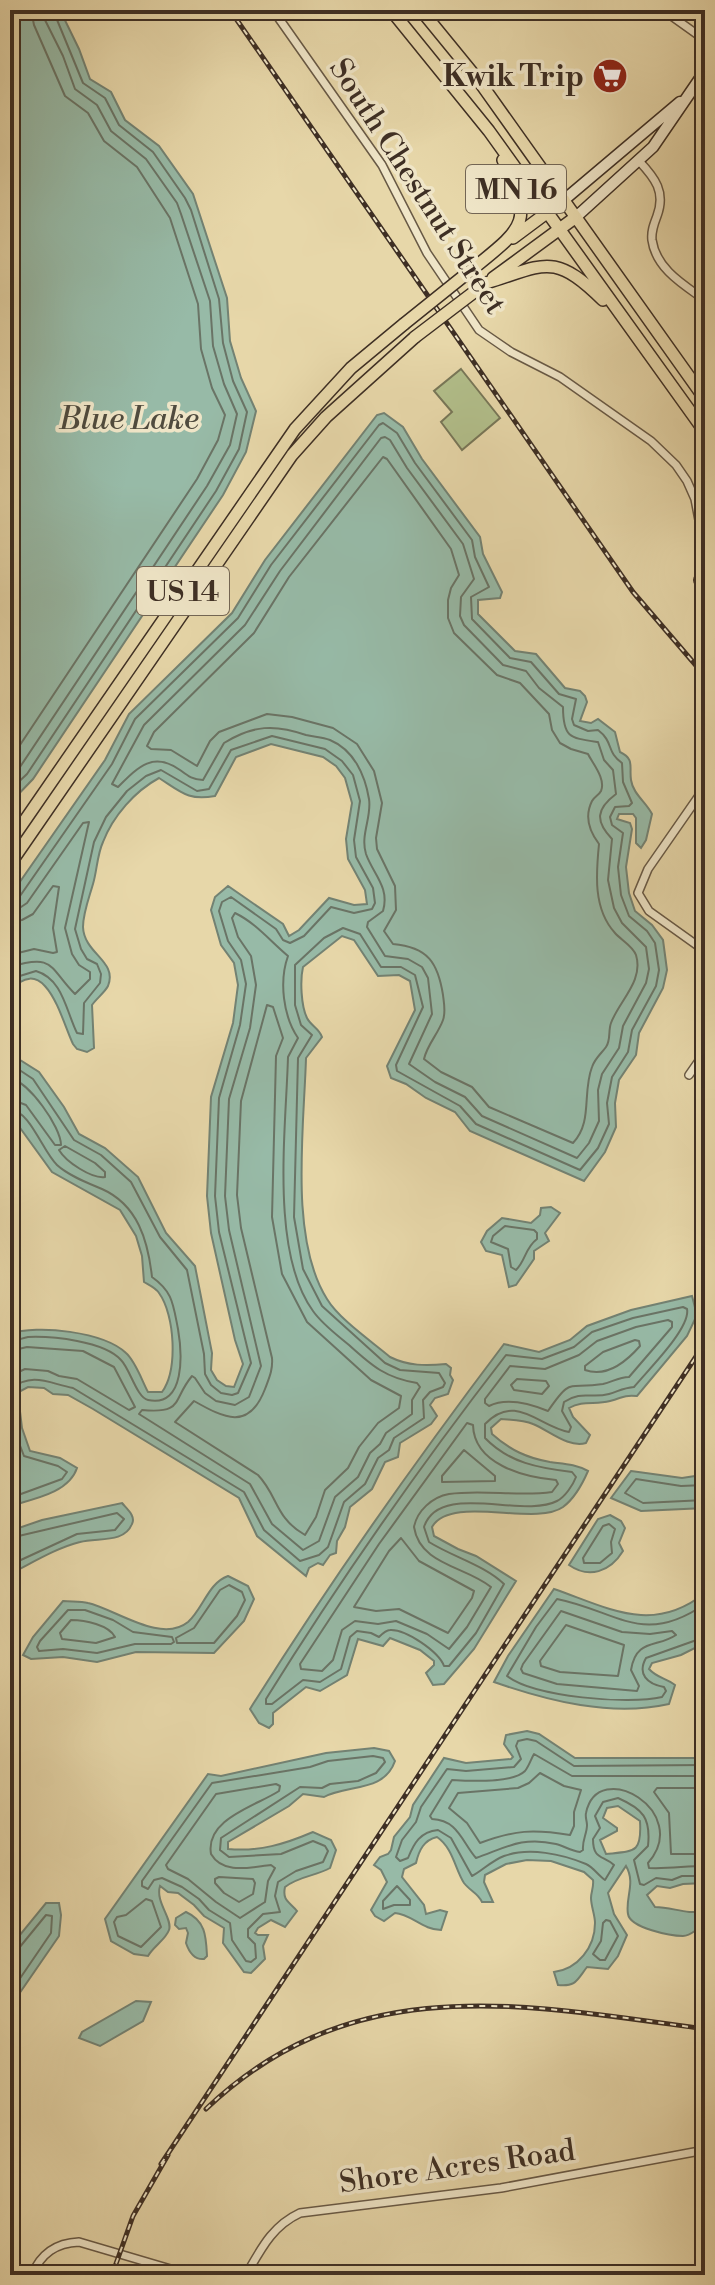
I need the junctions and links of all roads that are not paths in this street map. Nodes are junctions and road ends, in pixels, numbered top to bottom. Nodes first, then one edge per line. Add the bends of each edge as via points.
1 (273, 10) edge
2 (391, 10) edge
3 (421, 10) edge
4 (663, 10) edge
5 (705, 40) edge
6 (705, 71) edge
7 (690, 92) junction
8 (489, 131) junction
9 (639, 161) junction
10 (564, 200) junction
11 (547, 212) junction
12 (576, 217) junction
13 (555, 231) junction
14 (502, 246) junction
15 (486, 283) junction
16 (705, 300) edge
17 (625, 321) junction
18 (705, 399) edge
19 (705, 432) edge
20 (703, 580) edge
21 (705, 620) edge
22 (705, 787) edge
23 (10, 842) edge
24 (10, 864) edge
25 (705, 951) edge
26 (705, 1052) edge
27 (689, 1075) dead end
28 (705, 2150) edge
29 (32, 2275) edge
30 (191, 2275) edge
31 (246, 2275) edge

1 - 20 street, South Chestnut Street via 382,165 432,261 479,330 560,377 651,441 676,465 695,499
2 - 8 main road, MN 16
3 - 10 main road, MN 16
4 - 5 street
6 - 7 street
7 - 9 street
7 - 10 street
8 - 11 main road, MN 16
8 - 14 main road, MN 16 via 522,204 519,223
9 - 12 street
9 - 16 street via 660,190 661,206 652,231 655,252 669,272
10 - 11 main road, US 14
10 - 12 main road
11 - 13 main road, MN 16
11 - 14 main road, US 14
12 - 13 main road, MN 16
12 - 18 main road
13 - 15 main road, MN 16
13 - 17 main road, US 14
14 - 23 main road, US 14, bridge via 351,368 295,429
15 - 17 main road, US 14 via 525,268 558,267 577,276
15 - 24 main road, US 14, bridge via 415,337 292,455
17 - 19 main road, US 14
20 - 21 street, South Chestnut Street
22 - 25 street via 648,869 638,893 649,911
26 - 27 street
28 - 31 street, Shore Acres Road via 501,2188 300,2213 269,2234
29 - 30 street via 49,2250 79,2242

